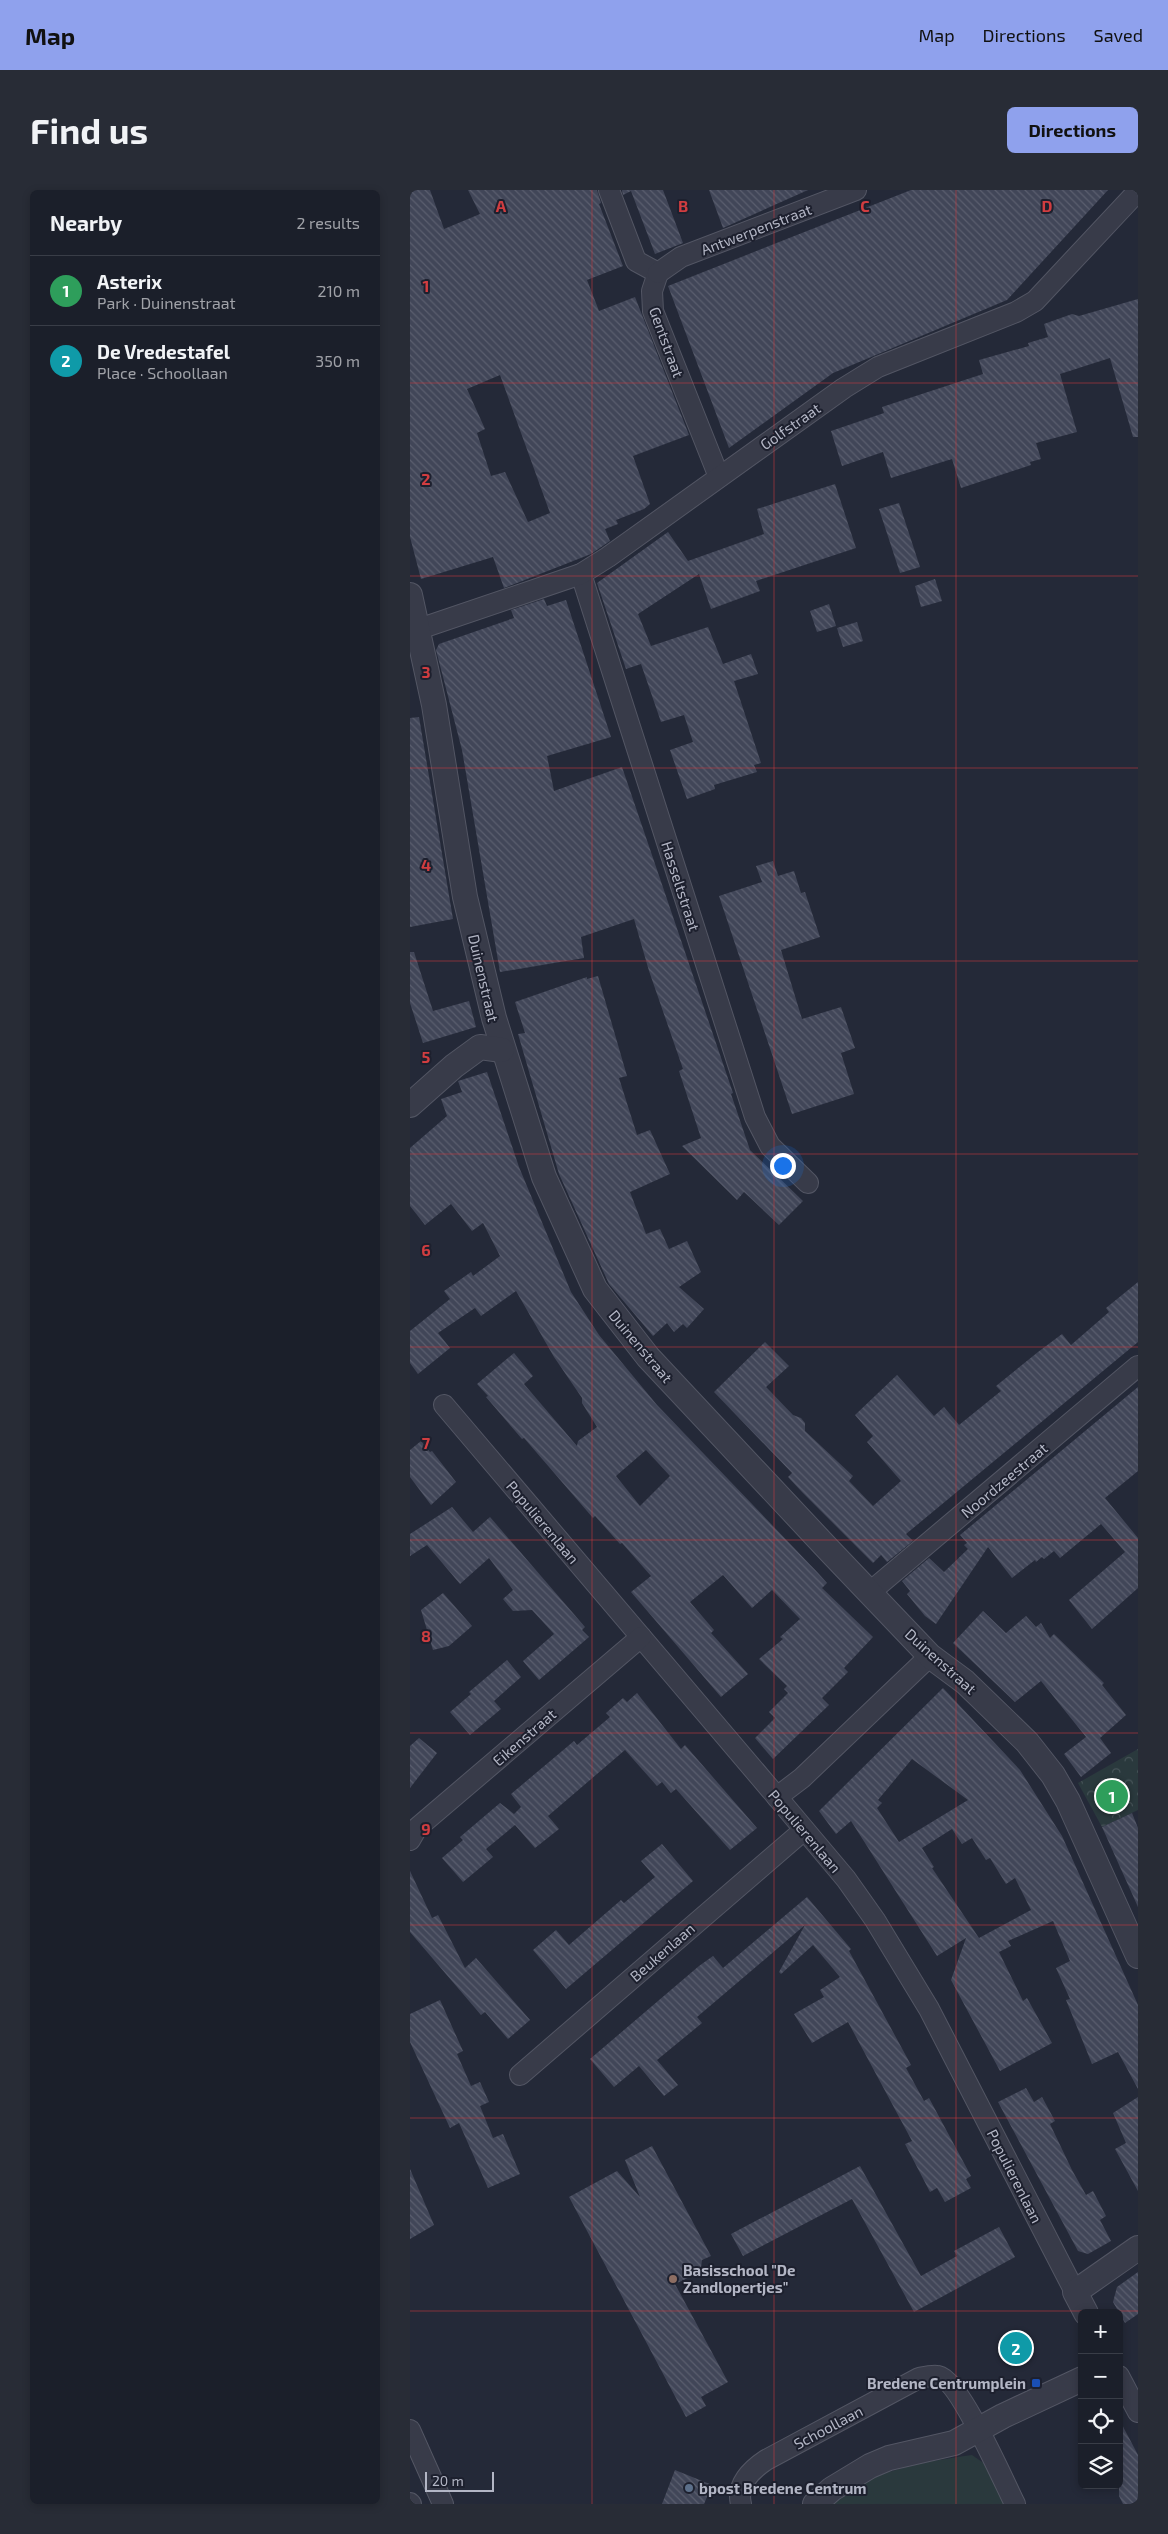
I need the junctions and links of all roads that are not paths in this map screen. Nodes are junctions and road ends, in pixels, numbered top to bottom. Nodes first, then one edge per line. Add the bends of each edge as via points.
1 (609, 190) edge
2 (856, 190) edge
3 (1138, 191) edge
4 (658, 273) junction
5 (719, 477) junction
6 (581, 574) junction
7 (410, 595) edge
8 (419, 629) junction
9 (502, 1050) junction
10 (410, 1105) edge
11 (808, 1183) dead end
12 (1138, 1366) edge
13 (444, 1405) dead end
14 (869, 1593) junction
15 (641, 1637) junction
16 (930, 1656) junction
17 (777, 1797) junction
18 (804, 1830) junction
19 (410, 1840) edge
20 (1138, 1956) edge
21 (520, 2075) dead end
22 (1138, 2248) edge
23 (1075, 2292) junction
24 (1084, 2309) edge
25 (1078, 2381) edge
26 (1123, 2384) edge
27 (1138, 2412) edge
28 (978, 2428) junction
29 (411, 2435) edge
30 (443, 2504) edge
31 (741, 2504) edge
32 (815, 2504) edge
33 (1015, 2504) edge

1 - 4 street via 636,261
2 - 4 street, Antwerpenstraat via 681,257
3 - 5 street, Golfstraat via 1035,301 1016,312 878,367
4 - 5 street, Gentstraat via 652,290 653,311
5 - 6 street, Golfstraat
6 - 8 street, Golfstraat
6 - 11 street, Hasseltstraat via 755,1117 770,1146
7 - 8 street, Duinenstraat
8 - 9 street, Duinenstraat via 465,897
9 - 10 street via 480,1047
9 - 14 street, Duinenstraat via 544,1177 595,1289 648,1357
12 - 14 street, Noordzeestraat
13 - 15 street, Populierenlaan
14 - 16 street, Duinenstraat
15 - 17 street, Populierenlaan
15 - 19 street, Eikenstraat via 417,1828
16 - 17 street via 802,1778
16 - 20 street, Duinenstraat via 997,1711 1028,1742 1053,1775 1085,1835
17 - 18 street, Populierenlaan
18 - 21 street, Beukenlaan
18 - 23 street, Populierenlaan via 875,1920 929,2009
22 - 23 street
23 - 24 street, Populierenlaan
25 - 28 street
26 - 27 street
28 - 31 street, Schoollaan via 947,2381 938,2376 918,2378 751,2470 742,2485
28 - 32 street via 954,2443 889,2458 870,2466 832,2489
28 - 33 street, Schoollaan
29 - 30 street

